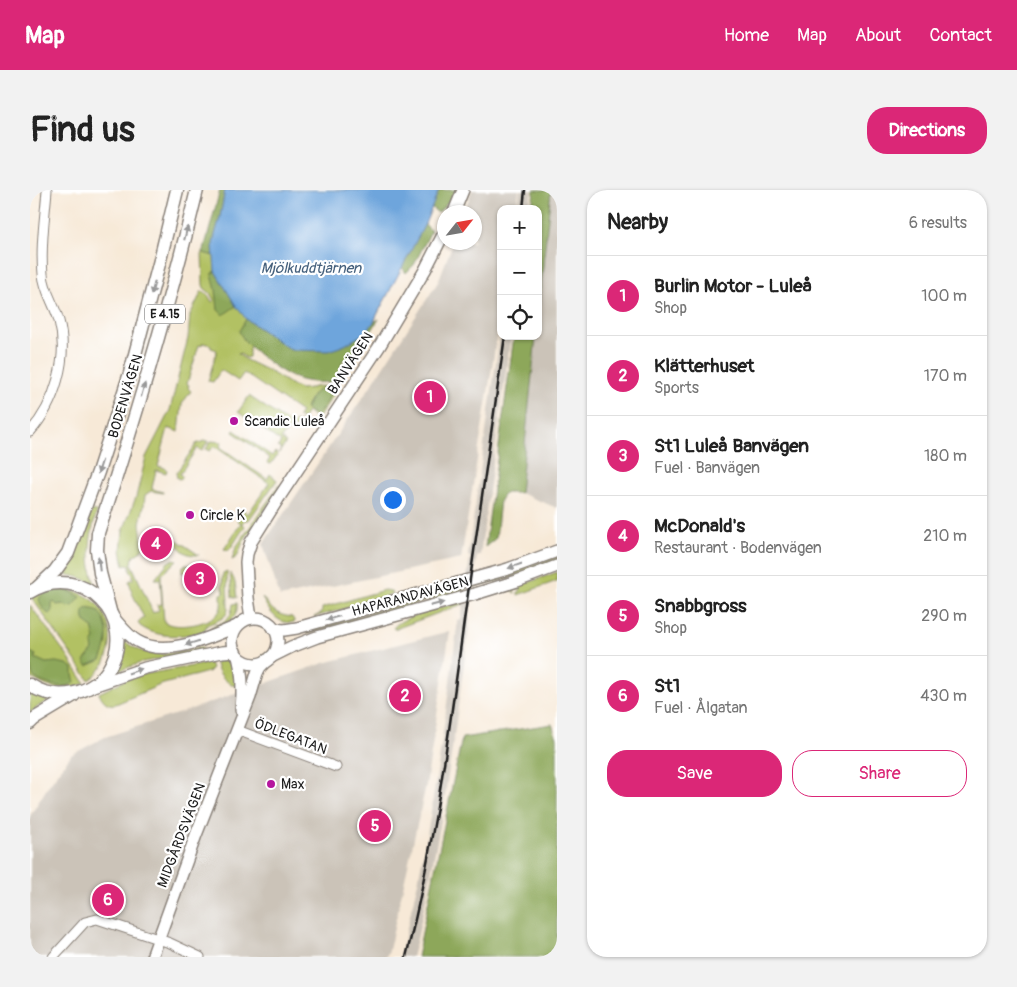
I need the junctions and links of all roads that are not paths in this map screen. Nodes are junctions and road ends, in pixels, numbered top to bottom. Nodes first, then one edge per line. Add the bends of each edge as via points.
1 (47, 190) edge
2 (177, 190) edge
3 (197, 190) edge
4 (463, 190) edge
5 (457, 205) edge
6 (437, 247) edge
7 (30, 432) edge
8 (557, 551) edge
9 (557, 566) edge
10 (32, 590) edge
11 (111, 614) junction
12 (251, 618) junction
13 (237, 626) junction
14 (274, 629) junction
15 (237, 653) junction
16 (269, 658) junction
17 (30, 685) edge
18 (84, 690) junction
19 (30, 723) edge
20 (238, 727) junction
21 (336, 767) dead end
22 (158, 939) junction
23 (53, 957) edge
24 (152, 957) edge
25 (200, 957) edge

1 - 7 street via 42,272 60,324 62,341 52,397
2 -> 10 main road, BODENVÄGEN / E 4.15 via 130,374 98,472 68,554 55,572
11 -> 3 main road, BODENVÄGEN / E 4.15 via 100,573 98,534 135,420
4 - 5 main road
6 - 12 main road, BANVÄGEN via 379,347 251,542 246,576
8 -> 14 main road, HAPARANDAVÄGEN via 508,569 298,628
16 -> 9 main road, HAPARANDAVÄGEN via 317,637 475,594
10 - 11 main road via 59,582 81,586 100,598
13 -> 11 main road via 185,645 155,647 133,639
11 - 18 main road, BODENVÄGEN via 117,639 114,659 104,675
12 - 13 main road
12 - 14 main road via 263,619
13 - 15 main road via 232,638
14 - 16 main road via 278,643
15 - 16 main road via 254,663
18 -> 15 main road via 145,668 222,652
15 - 20 main road, MIDGÅRDSVÄGEN via 243,690
16 - 20 main road, MIDGÅRDSVÄGEN via 257,673
17 - 18 main road via 53,694
18 - 19 main road
20 - 21 street, ÖDLEGATAN
20 - 22 main road, MIDGÅRDSVÄGEN
22 - 23 street via 97,918 85,922
22 - 24 main road, MIDGÅRDSVÄGEN
22 - 25 street

